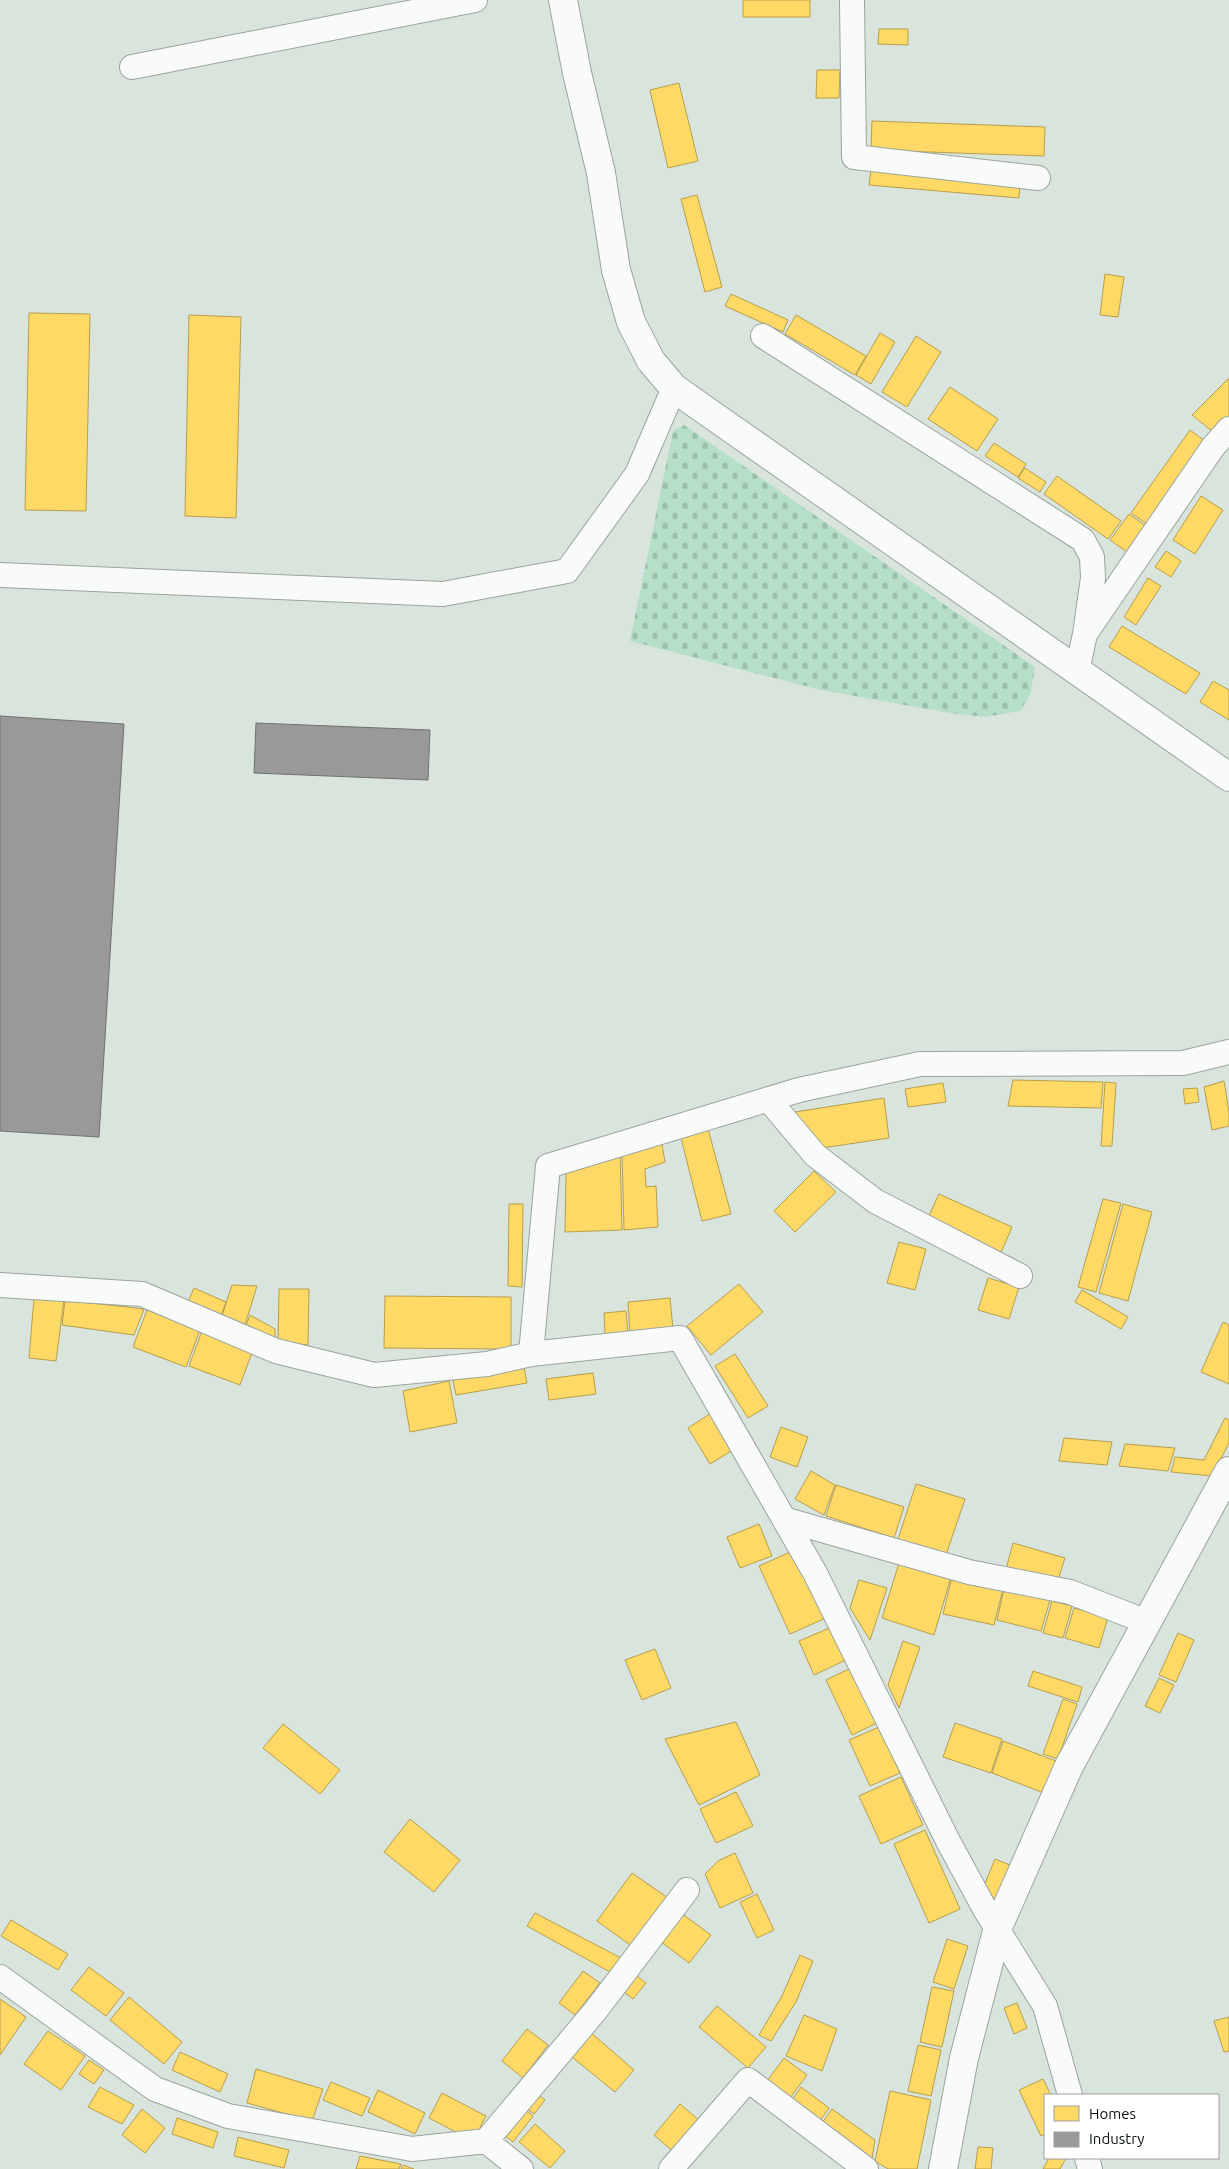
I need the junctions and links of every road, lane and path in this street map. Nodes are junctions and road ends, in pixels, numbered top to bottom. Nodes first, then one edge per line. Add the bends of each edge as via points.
1 (476, 0) edge
2 (563, 0) edge
3 (852, 0) edge
4 (132, 67) dead end
5 (1038, 178) dead end
6 (763, 336) dead end
7 (674, 388) junction
8 (1229, 429) edge
9 (0, 575) edge
10 (1085, 634) junction
11 (1077, 671) junction
12 (1229, 777) edge
13 (1229, 1052) edge
14 (768, 1099) junction
15 (1020, 1276) dead end
16 (0, 1285) edge
17 (531, 1354) junction
18 (1229, 1471) edge
19 (1222, 1500) edge
20 (787, 1520) junction
21 (1147, 1622) junction
22 (687, 1890) dead end
23 (998, 1927) junction
24 (0, 1977) edge
25 (1070, 2094) edge
26 (486, 2141) junction
27 (520, 2169) edge
28 (671, 2169) edge
29 (866, 2169) edge
30 (944, 2169) edge

1 - 4 street
2 - 7 main road via 576,73 601,173 616,270 631,322 651,361
3 - 5 street via 854,156
6 - 10 street via 1083,540 1092,557 1093,578
7 - 9 street via 637,474 567,571 443,594
7 - 11 main road
8 - 10 street via 1213,447
10 - 11 street
11 - 12 main road
13 - 14 street via 1183,1063 920,1064
14 - 15 street via 814,1155 875,1201
14 - 17 street via 548,1166
16 - 17 street via 142,1294 276,1351 374,1375 487,1364
17 - 20 street via 680,1338
18 - 19 main road
19 - 21 main road
20 - 21 street via 969,1572 1070,1592
20 - 23 street via 949,1843
21 - 23 main road via 1069,1766
22 - 26 street via 596,2010
23 - 25 street via 1045,2006
23 - 30 main road via 964,2058
24 - 26 street via 155,2089 228,2116 412,2149
26 - 27 street
28 - 29 street via 748,2080

